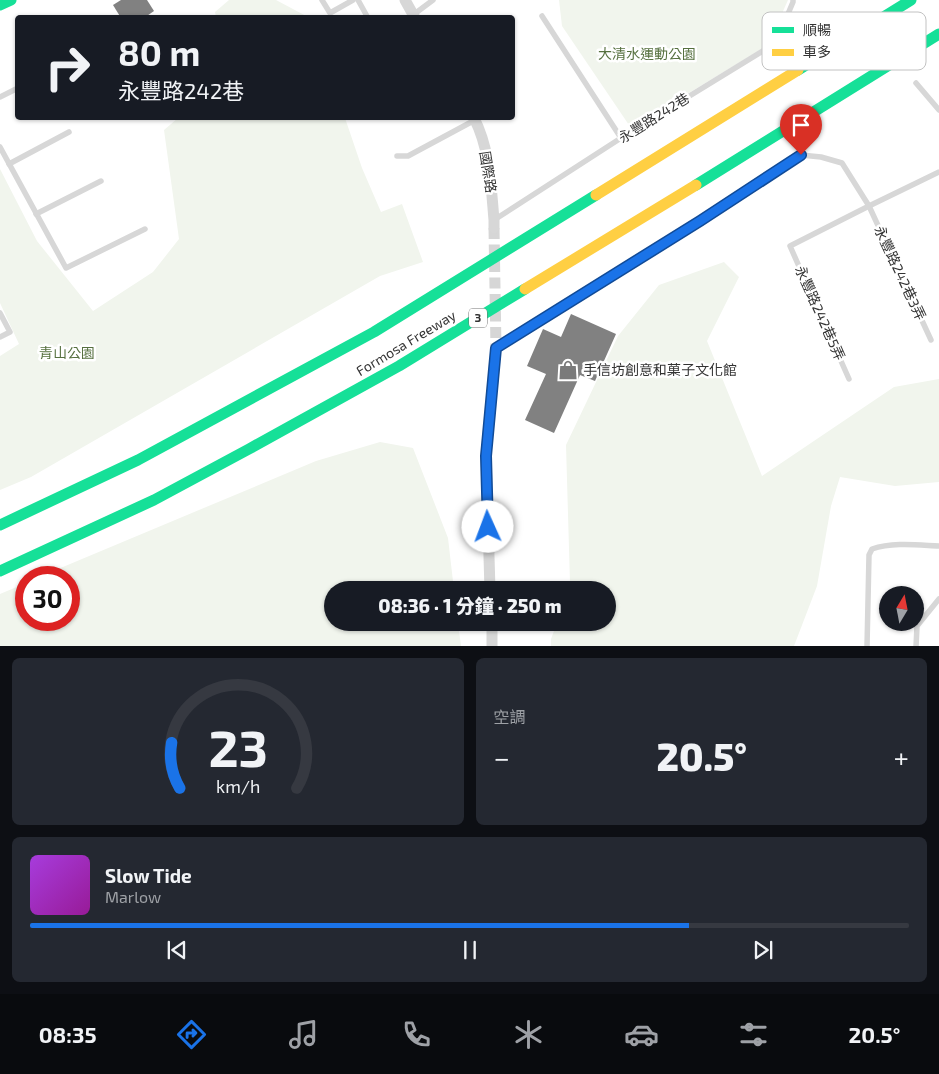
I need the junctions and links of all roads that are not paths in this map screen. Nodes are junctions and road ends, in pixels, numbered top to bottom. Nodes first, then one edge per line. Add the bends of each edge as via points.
1 (11, 0) edge
2 (322, 0) edge
3 (353, 0) edge
4 (358, 0) edge
5 (405, 0) edge
6 (434, 0) edge
7 (793, 0) edge
8 (911, 0) edge
9 (0, 5) edge
10 (789, 12) edge
11 (892, 12) edge
12 (366, 15) edge
13 (413, 15) edge
14 (415, 15) edge
15 (542, 16) dead end
16 (939, 34) edge
17 (926, 42) edge
18 (762, 51) edge
19 (798, 70) edge
20 (882, 70) edge
21 (916, 83) dead end
22 (15, 90) edge
23 (0, 97) edge
24 (939, 110) edge
25 (472, 120) edge
26 (474, 120) edge
27 (69, 132) dead end
28 (621, 138) junction
29 (0, 147) edge
30 (397, 156) dead end
31 (9, 164) junction
32 (939, 172) edge
33 (101, 181) dead end
34 (869, 206) junction
35 (36, 214) junction
36 (494, 224) joint
37 (145, 229) dead end
38 (0, 313) edge
39 (0, 337) edge
40 (931, 340) dead end
41 (496, 348) joint
42 (849, 379) dead end
43 (0, 525) edge
44 (939, 546) edge
45 (0, 571) edge
46 (490, 581) edge
47 (939, 599) edge
48 (492, 631) edge
49 (492, 646) edge
50 (867, 646) edge
51 (916, 646) edge

1 - 9 main road
2 - 3 lane via 330,13
4 - 12 lane
5 - 13 street
6 - 14 lane
7 - 10 lane, 永豐路242巷
8 - 11 main road, Formosa Freeway
15 - 28 lane
16 - 17 main road, Formosa Freeway / 3
18 - 28 lane, 永豐路242巷
19 - 43 main road, Formosa Freeway via 374,332 138,460
20 - 45 main road, Formosa Freeway / 3 via 399,366 154,500
21 - 24 lane
22 - 23 lane
25 - 30 lane via 408,156
26 - 36 street, 國際路 via 490,169
27 - 31 lane
28 - 36 lane, 永豐路242巷
29 - 31 lane
31 - 35 lane
32 - 34 lane
33 - 35 lane
34 - 40 lane, 永豐路242巷3弄
34 - 41 lane via 842,162 801,155
34 - 42 lane, 永豐路242巷5弄 via 790,246
35 - 37 lane via 66,268
38 - 39 lane via 10,332
41 - 46 street via 486,456
44 - 50 lane via 901,544 872,549 869,555
47 - 51 lane via 917,626
48 - 49 street

